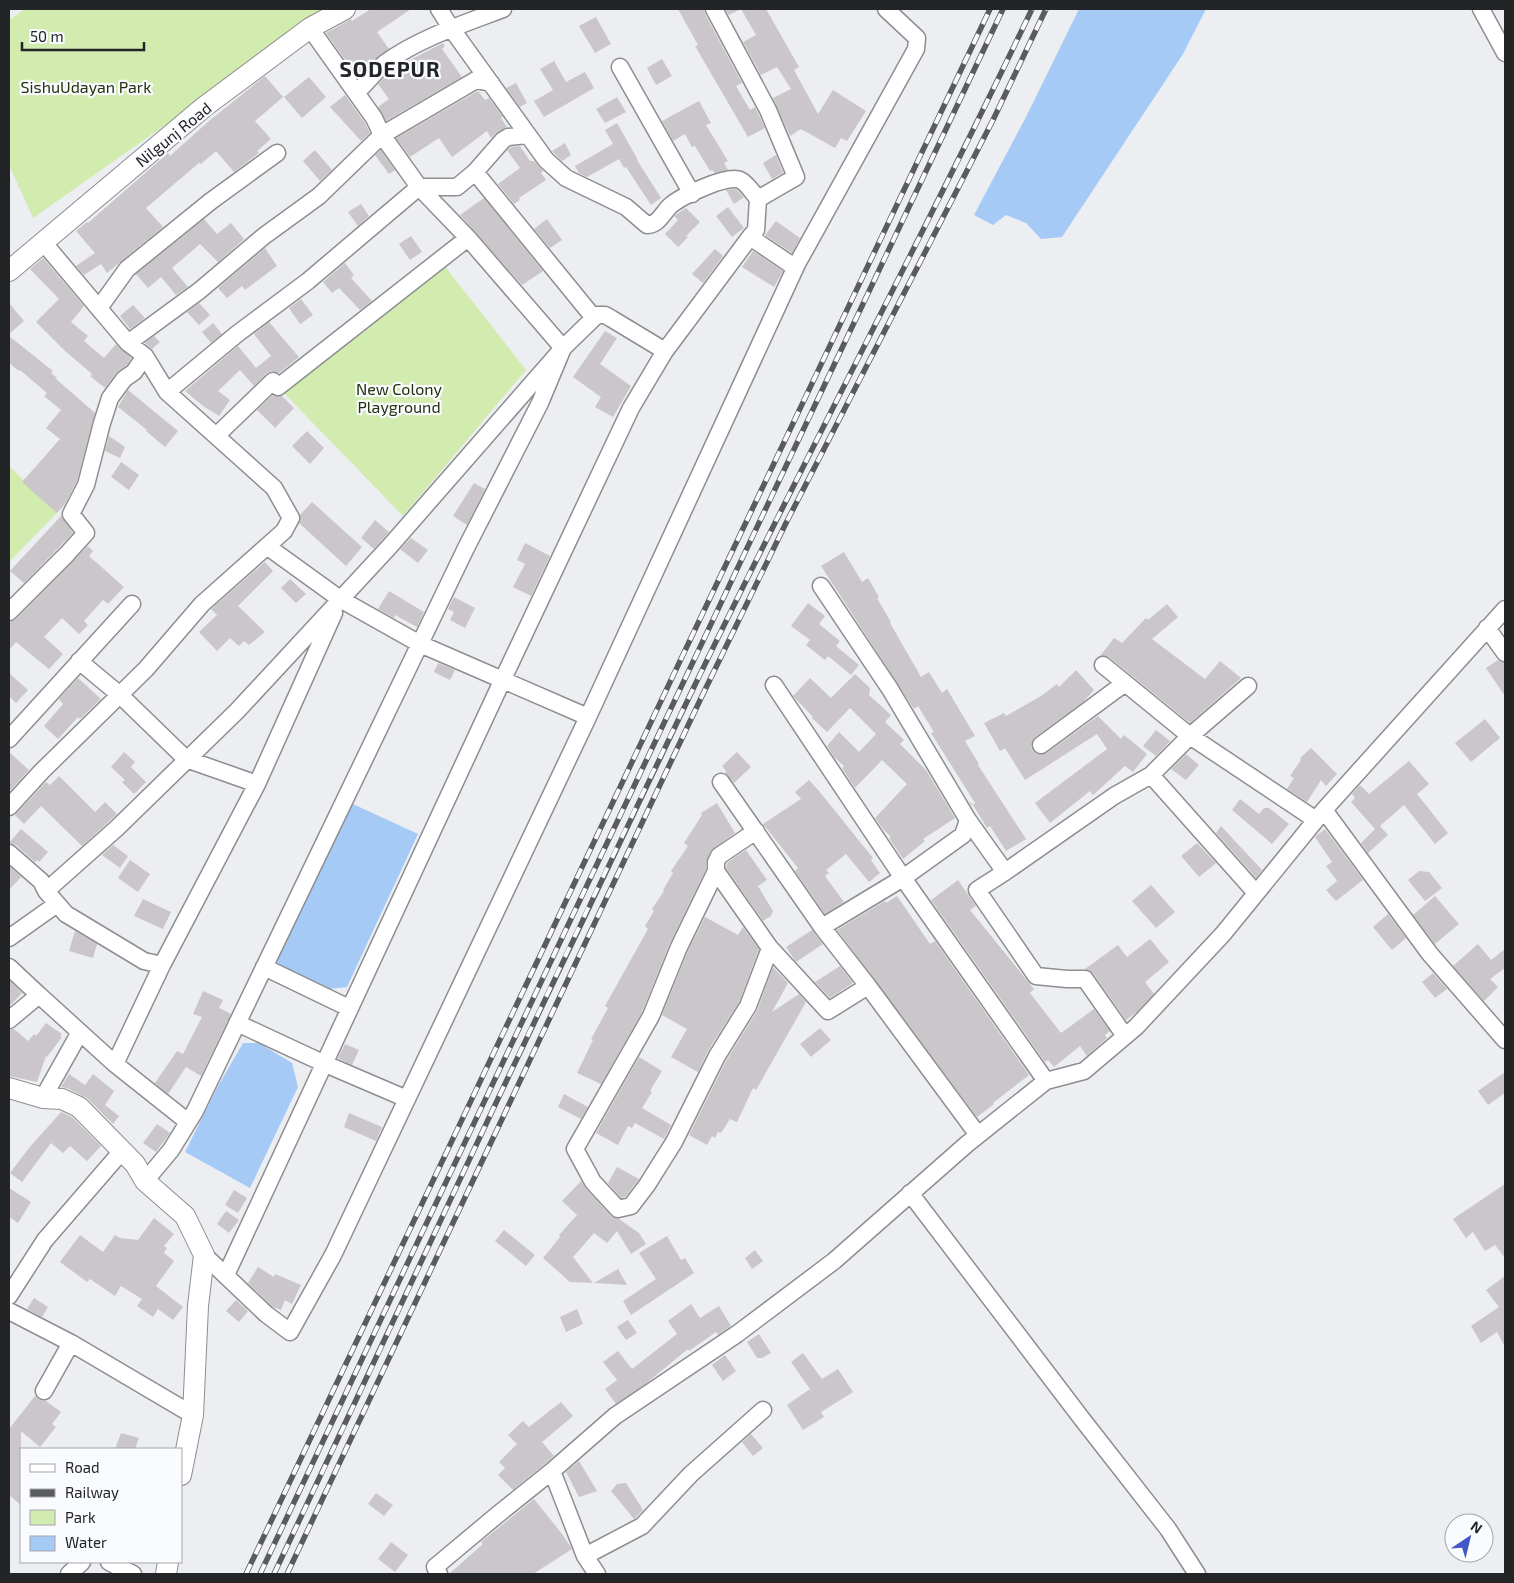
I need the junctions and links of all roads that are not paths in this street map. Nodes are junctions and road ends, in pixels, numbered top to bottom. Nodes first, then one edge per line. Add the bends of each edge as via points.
1 (345, 9) edge
2 (439, 9) edge
3 (503, 9) edge
4 (714, 9) edge
5 (886, 9) edge
6 (1481, 9) edge
7 (310, 28) junction
8 (451, 28) junction
9 (1505, 53) edge
10 (620, 67) dead end
11 (491, 83) junction
12 (356, 92) junction
13 (528, 134) junction
14 (382, 135) junction
15 (277, 152) dead end
16 (475, 172) junction
17 (419, 187) junction
18 (692, 194) junction
19 (758, 199) junction
20 (750, 237) junction
21 (468, 238) junction
22 (43, 242) junction
23 (797, 264) junction
24 (9, 271) edge
25 (99, 308) junction
26 (594, 318) junction
27 (128, 343) junction
28 (563, 348) junction
29 (665, 351) junction
30 (145, 356) junction
31 (167, 392) junction
32 (216, 436) junction
33 (268, 547) junction
34 (821, 586) dead end
35 (340, 599) junction
36 (132, 604) dead end
37 (1505, 609) edge
38 (9, 612) edge
39 (1487, 628) junction
40 (420, 644) junction
41 (1505, 653) edge
42 (79, 661) junction
43 (1103, 665) dead end
44 (503, 678) junction
45 (1125, 683) junction
46 (774, 685) dead end
47 (1248, 686) dead end
48 (120, 695) junction
49 (588, 716) junction
50 (1190, 736) junction
51 (9, 739) edge
52 (1041, 745) dead end
53 (188, 759) junction
54 (1151, 775) junction
55 (721, 782) dead end
56 (257, 784) junction
57 (9, 807) edge
58 (1320, 815) junction
59 (968, 820) junction
60 (756, 831) junction
61 (9, 853) edge
62 (716, 871) junction
63 (1005, 872) junction
64 (903, 878) junction
65 (46, 891) junction
66 (1256, 893) junction
67 (57, 904) junction
68 (822, 927) junction
69 (9, 938) edge
70 (770, 948) junction
71 (162, 965) junction
72 (9, 967) edge
73 (264, 967) junction
74 (868, 986) junction
75 (39, 995) junction
76 (349, 1008) junction
77 (9, 1020) edge
78 (237, 1023) junction
79 (80, 1032) junction
80 (1125, 1036) junction
81 (1505, 1040) edge
82 (323, 1063) junction
83 (115, 1064) junction
84 (1046, 1080) junction
85 (9, 1088) edge
86 (44, 1098) junction
87 (407, 1099) junction
88 (188, 1122) junction
89 (978, 1135) junction
90 (122, 1151) junction
91 (145, 1181) junction
92 (910, 1193) junction
93 (204, 1254) junction
94 (226, 1275) junction
95 (9, 1296) edge
96 (9, 1311) edge
97 (71, 1343) junction
98 (44, 1392) dead end
99 (764, 1410) dead end
100 (193, 1415) junction
101 (182, 1470) edge
102 (552, 1471) junction
103 (585, 1556) junction
104 (81, 1563) edge
105 (111, 1563) edge
106 (69, 1574) edge
107 (133, 1574) edge
108 (439, 1574) edge
109 (597, 1574) edge
110 (1196, 1574) edge

1 - 7 street, Nilgunj Road
2 - 8 street
3 - 8 street
4 - 19 street via 768,110 796,177
5 - 23 street via 916,38 916,48
6 - 9 street
7 - 12 street
7 - 22 street, Nilgunj Road via 204,107
8 - 11 street
8 - 12 street via 385,63
10 - 18 street
11 - 13 street
11 - 14 street via 476,80
12 - 14 street
13 - 16 street via 503,140
13 - 18 street via 546,160 566,178 626,207 646,224 655,223 671,205
14 - 17 street
14 - 27 street via 319,196
15 - 25 street via 127,269
16 - 17 street via 456,187
16 - 26 street
17 - 21 street
17 - 31 street via 308,281
18 - 19 street via 706,186 736,178 743,180
19 - 20 street via 756,230
20 - 23 street via 790,264
20 - 29 street
21 - 28 street
21 - 32 street via 278,387 273,381
22 - 24 street, Nilgunj Road
22 - 25 street
23 - 49 street
25 - 27 street
26 - 28 street
26 - 29 street via 605,315
27 - 30 street
28 - 35 street
28 - 40 street via 540,403
29 - 44 street via 631,408
30 - 31 street
30 - 38 street via 110,398 86,485 71,514 86,532
31 - 32 street
32 - 33 street via 274,488 291,518 284,531
33 - 35 street
33 - 48 street via 202,604
34 - 59 street via 890,689
35 - 40 street
35 - 53 street
35 - 56 street
36 - 42 street
37 - 39 street
39 - 41 street
39 - 58 street
40 - 44 street
40 - 73 street
42 - 48 street
42 - 51 street
43 - 45 street
44 - 49 street
44 - 76 street
45 - 50 street
45 - 52 street
46 - 64 street
47 - 50 street
48 - 53 street
48 - 57 street
49 - 87 street
50 - 54 street
50 - 58 street
53 - 56 street
53 - 65 street
54 - 63 street via 1114,796
54 - 66 street
55 - 60 street
56 - 71 street
58 - 66 street
58 - 81 street via 1430,954
59 - 63 street
59 - 64 street via 963,835
60 - 62 street via 719,856
60 - 68 street
61 - 65 street via 41,881
62 - 70 street
62 - 70 street via 679,947 651,1016 575,1149 594,1182 618,1209 631,1206 674,1142 717,1056 748,1006
63 - 80 street via 977,890 1036,976 1085,979
64 - 68 street
64 - 84 street
65 - 67 street
66 - 80 street via 1223,934
67 - 69 street
67 - 71 street via 66,914 100,936 144,961
68 - 74 street
70 - 74 street via 828,1011
71 - 83 street
72 - 75 street
73 - 76 street
73 - 78 street
74 - 89 street
75 - 77 street
75 - 79 street
76 - 82 street
78 - 82 street
78 - 88 street
79 - 83 street
79 - 86 street
80 - 84 street via 1084,1070
82 - 87 street
82 - 94 street
83 - 88 street
84 - 89 street
85 - 86 street
86 - 90 street via 62,1099 79,1107
87 - 94 street via 333,1255 290,1332 266,1314
88 - 91 street via 171,1150
89 - 92 street
90 - 91 street
90 - 95 street via 45,1240
91 - 93 street via 185,1216
92 - 102 street via 834,1261 737,1334 615,1416
92 - 110 street via 1168,1529
93 - 94 street
93 - 100 street
96 - 97 street
97 - 98 street
97 - 100 street
99 - 103 street via 691,1474 642,1526
100 - 101 street
102 - 103 street
102 - 108 street via 435,1567
103 - 109 street
104 - 106 street
105 - 107 street

